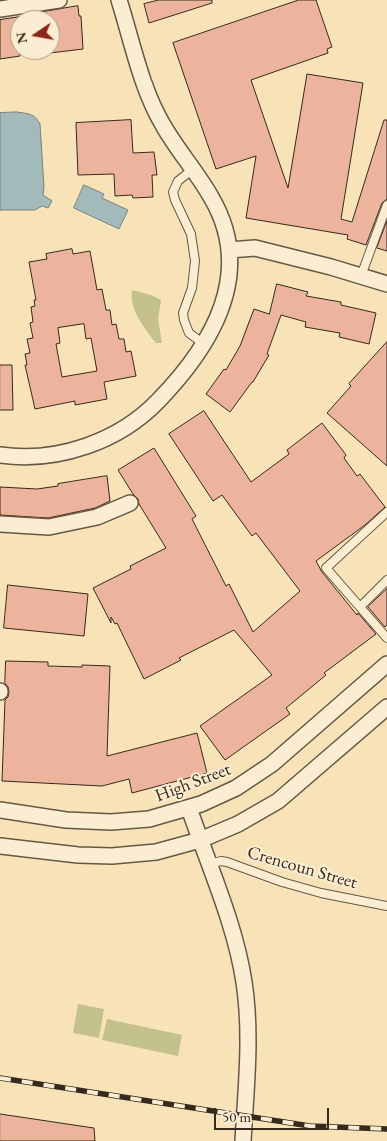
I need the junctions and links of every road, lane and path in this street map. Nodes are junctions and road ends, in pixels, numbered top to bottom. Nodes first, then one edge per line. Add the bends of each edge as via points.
1 (58, 0) edge
2 (119, 0) edge
3 (29, 2) edge
4 (0, 9) edge
5 (193, 169) junction
6 (387, 205) edge
7 (229, 250) junction
8 (361, 276) junction
9 (387, 284) edge
10 (204, 344) junction
11 (0, 455) edge
12 (130, 503) dead end
13 (387, 512) edge
14 (0, 524) edge
15 (387, 580) edge
16 (360, 607) junction
17 (387, 638) edge
18 (387, 664) edge
19 (387, 707) edge
20 (189, 808) junction
21 (0, 810) edge
22 (200, 840) junction
23 (0, 846) edge
24 (209, 864) junction
25 (387, 906) edge
26 (243, 1141) edge

1 - 3 street
2 - 5 street via 154,108
3 - 4 street
5 - 7 street via 212,197 224,225
5 - 10 lane via 178,181 174,192 191,234 195,261 184,320 189,332
6 - 8 lane
7 - 8 street via 255,248
7 - 10 street via 230,269 225,300
8 - 9 street
10 - 11 street via 154,405 108,437 78,449 50,455
12 - 14 street via 98,517 49,527
13 - 16 lane via 326,568
15 - 16 lane
16 - 17 lane
18 - 20 street, High Street via 272,764 236,788
19 - 22 street via 278,800 238,824
20 - 21 street, High Street via 149,819 111,822 66,820
20 - 22 street
22 - 23 street via 156,852 112,856
22 - 24 street
24 - 25 lane, Crencoun Street via 227,862 321,893
24 - 26 street via 237,948 246,997

